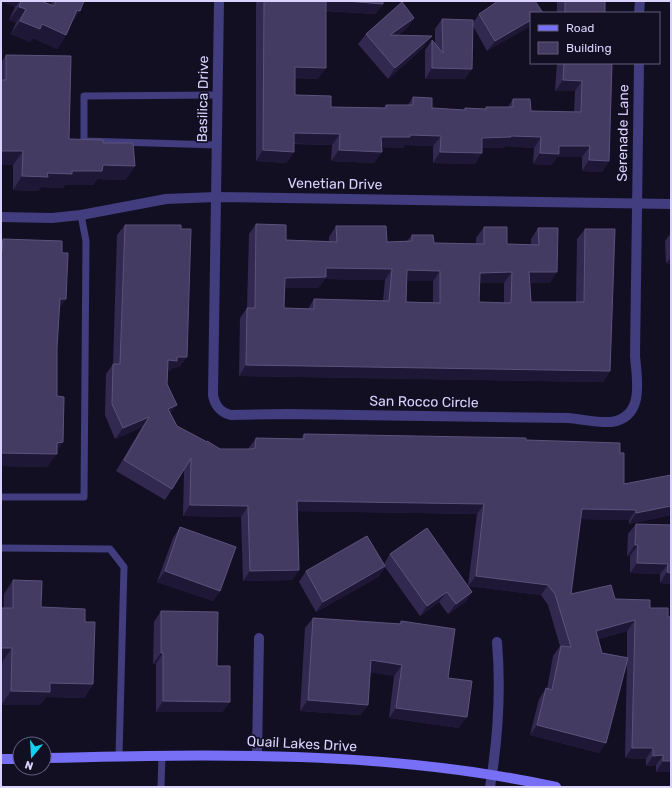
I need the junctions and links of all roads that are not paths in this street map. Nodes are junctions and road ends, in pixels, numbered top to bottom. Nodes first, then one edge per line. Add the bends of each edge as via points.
1 (219, 1) edge
2 (640, 1) edge
3 (639, 12) edge
4 (639, 64) edge
5 (217, 95) junction
6 (217, 145) junction
7 (216, 197) junction
8 (636, 203) junction
9 (671, 204) edge
10 (81, 215) junction
11 (1, 217) edge
12 (1, 497) edge
13 (1, 548) edge
14 (259, 638) dead end
15 (498, 642) dead end
16 (162, 755) junction
17 (257, 755) junction
18 (119, 756) junction
19 (52, 758) edge
20 (1, 759) edge
21 (12, 759) edge
22 (492, 775) junction
23 (161, 787) edge
24 (490, 787) edge
25 (556, 787) edge

1 - 5 street, Basilica Drive
2 - 3 street
4 - 8 street, Serenade Lane
5 - 6 street, Basilica Drive
5 - 6 lane via 84,96 84,141
6 - 7 street, Basilica Drive
7 - 8 street, Venetian Drive
7 - 8 street, San Rocco Circle via 213,394 218,409 224,413 568,418 610,422 628,415 637,399
7 - 10 street, Venetian Drive via 166,199
8 - 9 street, Venetian Drive
10 - 11 street, Venetian Drive via 52,218
10 - 12 lane via 86,241 84,497
13 - 18 lane via 110,549 124,567
14 - 17 street
15 - 22 street via 500,672
16 - 17 main road, Quail Lakes Drive
16 - 18 main road, Quail Lakes Drive
16 - 23 lane
17 - 22 main road, Quail Lakes Drive via 403,764
18 - 19 main road, Quail Lakes Drive
20 - 21 main road
22 - 24 street
22 - 25 main road, Quail Lakes Drive

